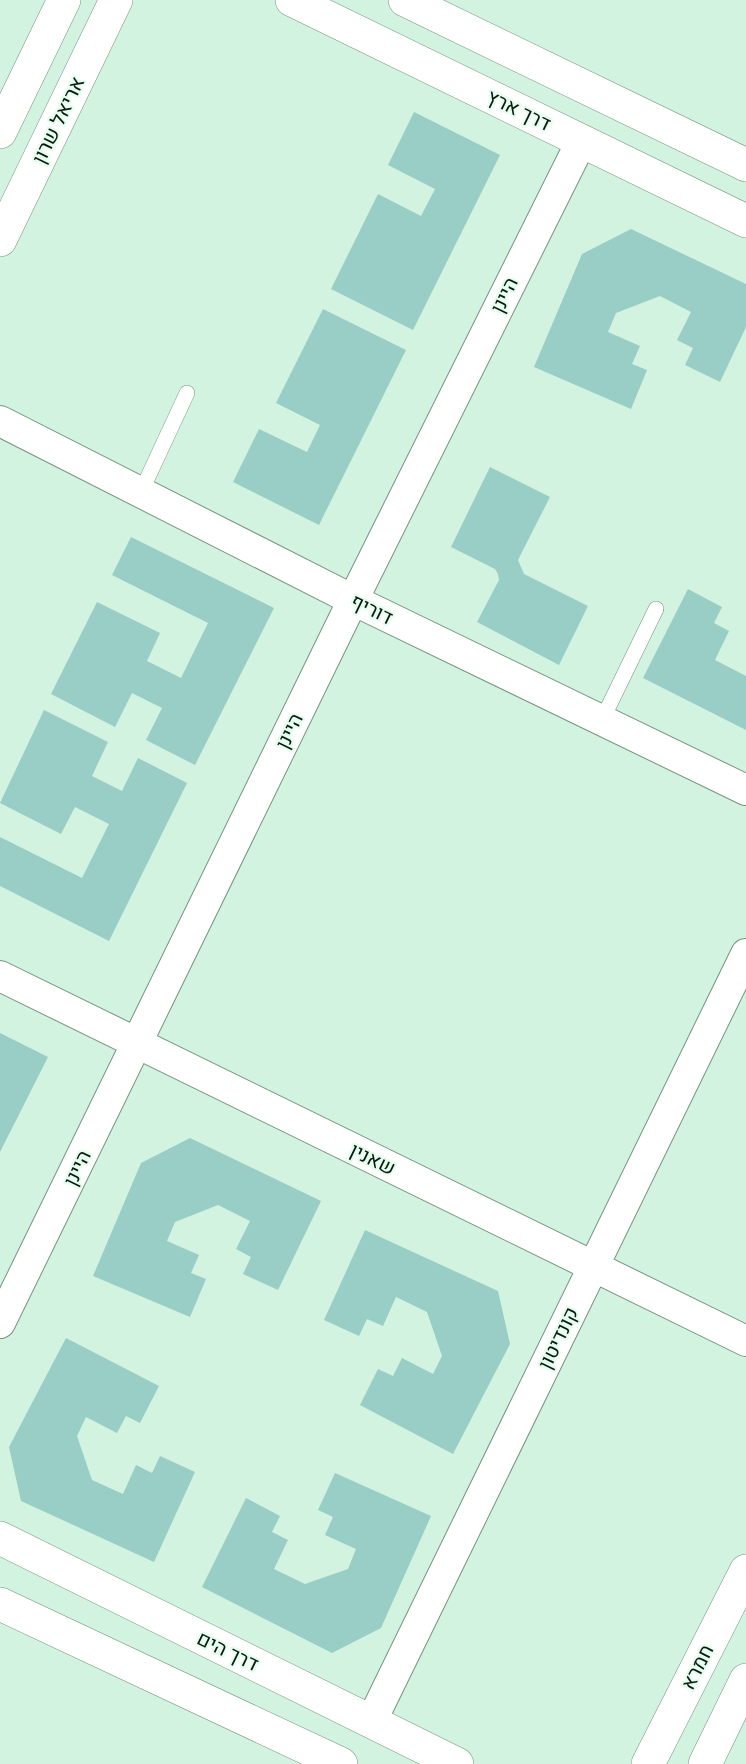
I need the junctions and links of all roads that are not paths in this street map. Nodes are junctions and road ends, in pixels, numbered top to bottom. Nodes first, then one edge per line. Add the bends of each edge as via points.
1 (64, 0) edge
2 (116, 0) edge
3 (292, 0) edge
4 (405, 0) edge
5 (0, 132) edge
6 (582, 140) junction
7 (746, 165) edge
8 (746, 221) edge
9 (0, 240) edge
10 (187, 393) dead end
11 (0, 421) edge
12 (141, 492) junction
13 (353, 600) junction
14 (656, 609) dead end
15 (602, 720) junction
16 (746, 790) edge
17 (746, 954) edge
18 (0, 976) edge
19 (138, 1045) junction
20 (592, 1267) junction
21 (0, 1323) edge
22 (746, 1341) edge
23 (0, 1538) edge
24 (746, 1571) edge
25 (0, 1604) edge
26 (746, 1680) edge
27 (371, 1722) junction
28 (342, 1764) edge
29 (457, 1764) edge
30 (648, 1764) edge
31 (705, 1764) edge

1 - 5 main road
2 - 9 main road, אריאל שרון
3 - 6 main road, דרך ארץ
4 - 7 main road
6 - 8 main road, דרך ארץ
6 - 13 street, היינן
10 - 12 lane
11 - 12 street, דוריף
12 - 13 street, דוריף
13 - 15 street, דוריף
13 - 19 street, היינן
14 - 15 lane
15 - 16 street, דוריף
17 - 20 street, קונדיטון
18 - 19 street, שאנין
19 - 20 street, שאנין
19 - 21 street, היינן
20 - 22 street, שאנין
20 - 27 street, קונדיטון
23 - 27 main road, דרך הים
24 - 30 main road, חמרא
25 - 28 main road
26 - 31 main road
27 - 29 main road, דרך הים

